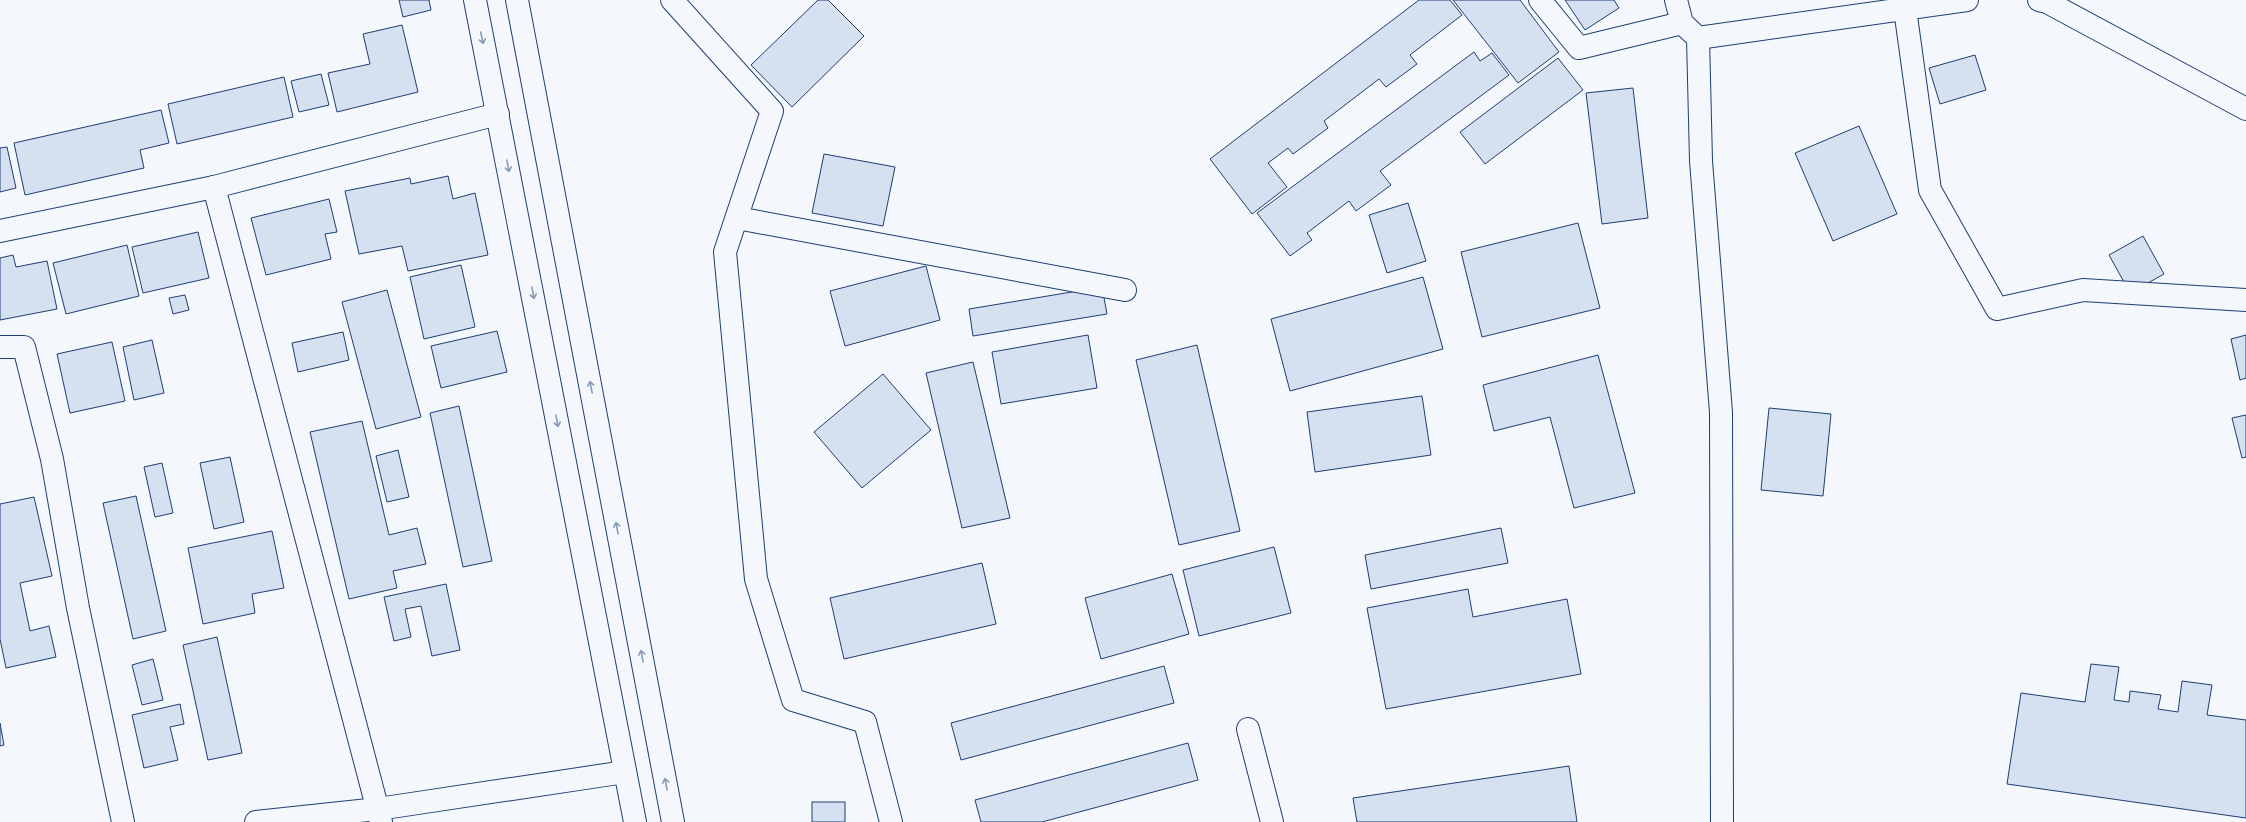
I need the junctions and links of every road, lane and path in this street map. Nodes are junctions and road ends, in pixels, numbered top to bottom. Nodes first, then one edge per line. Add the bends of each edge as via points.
1 (474, 0) edge
2 (518, 0) edge
3 (672, 0) edge
4 (1540, 0) edge
5 (1676, 0) edge
6 (1967, 0) edge
7 (2039, 0) edge
8 (1906, 4) edge
9 (2061, 4) edge
10 (1682, 23) junction
11 (1698, 38) junction
12 (2246, 109) edge
13 (498, 114) junction
14 (214, 186) junction
15 (737, 218) junction
16 (0, 231) edge
17 (1125, 290) dead end
18 (2246, 300) edge
19 (0, 347) edge
20 (1248, 729) dead end
21 (625, 772) junction
22 (380, 815) edge
23 (123, 822) edge
24 (256, 822) edge
25 (635, 822) edge
26 (673, 822) edge
27 (891, 822) edge
28 (1272, 822) edge
29 (1722, 822) edge

1 -> 13 street
26 -> 2 street
3 - 15 street via 772,111
4 - 10 street via 1580,48
5 - 10 street
6 - 8 street
7 - 9 street
8 - 11 street
8 - 18 street via 1930,190 1997,309 2082,290
9 - 12 street
10 - 11 street
11 - 29 street via 1701,161 1721,412
13 - 14 street
13 -> 21 street
14 - 16 street
14 - 22 street
15 - 17 street
15 - 27 street via 726,252 756,579 793,700 864,722
19 - 23 street via 24,347 52,459 78,608
20 - 28 street
21 - 22 street
21 - 25 street
22 - 24 street

